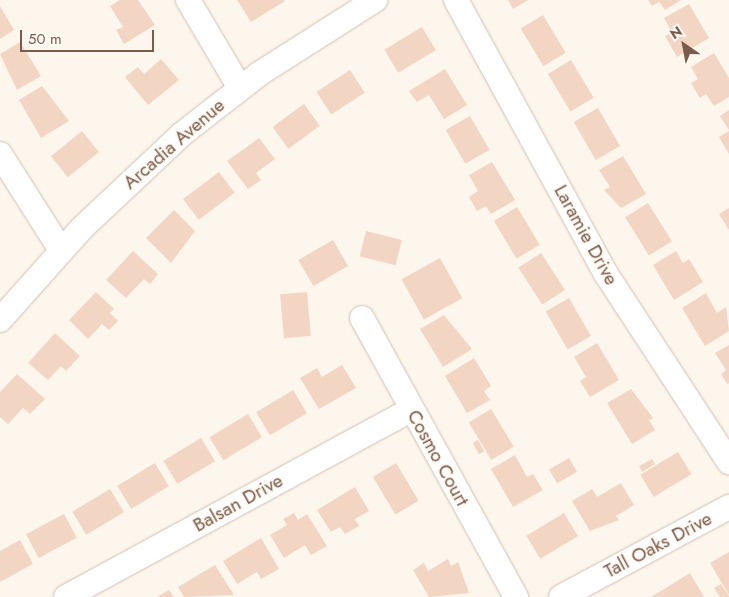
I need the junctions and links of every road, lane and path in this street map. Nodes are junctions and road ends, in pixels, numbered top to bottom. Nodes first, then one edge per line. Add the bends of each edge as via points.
1 (188, 0) edge
2 (375, 0) edge
3 (456, 0) edge
4 (240, 88) junction
5 (0, 154) edge
6 (61, 250) junction
7 (362, 318) dead end
8 (0, 320) edge
9 (410, 410) junction
10 (729, 462) edge
11 (729, 507) edge
12 (66, 597) edge
13 (516, 597) edge
14 (561, 597) edge

1 - 4 street
2 - 4 street, Arcadia Avenue
3 - 10 street, Laramie Drive via 606,274
4 - 6 street, Arcadia Avenue via 131,180
5 - 6 street
6 - 8 street, Arcadia Avenue
7 - 9 street, Cosmo Court
9 - 12 street, Balsan Drive
9 - 13 street, Cosmo Court
11 - 14 street, Tall Oaks Drive

